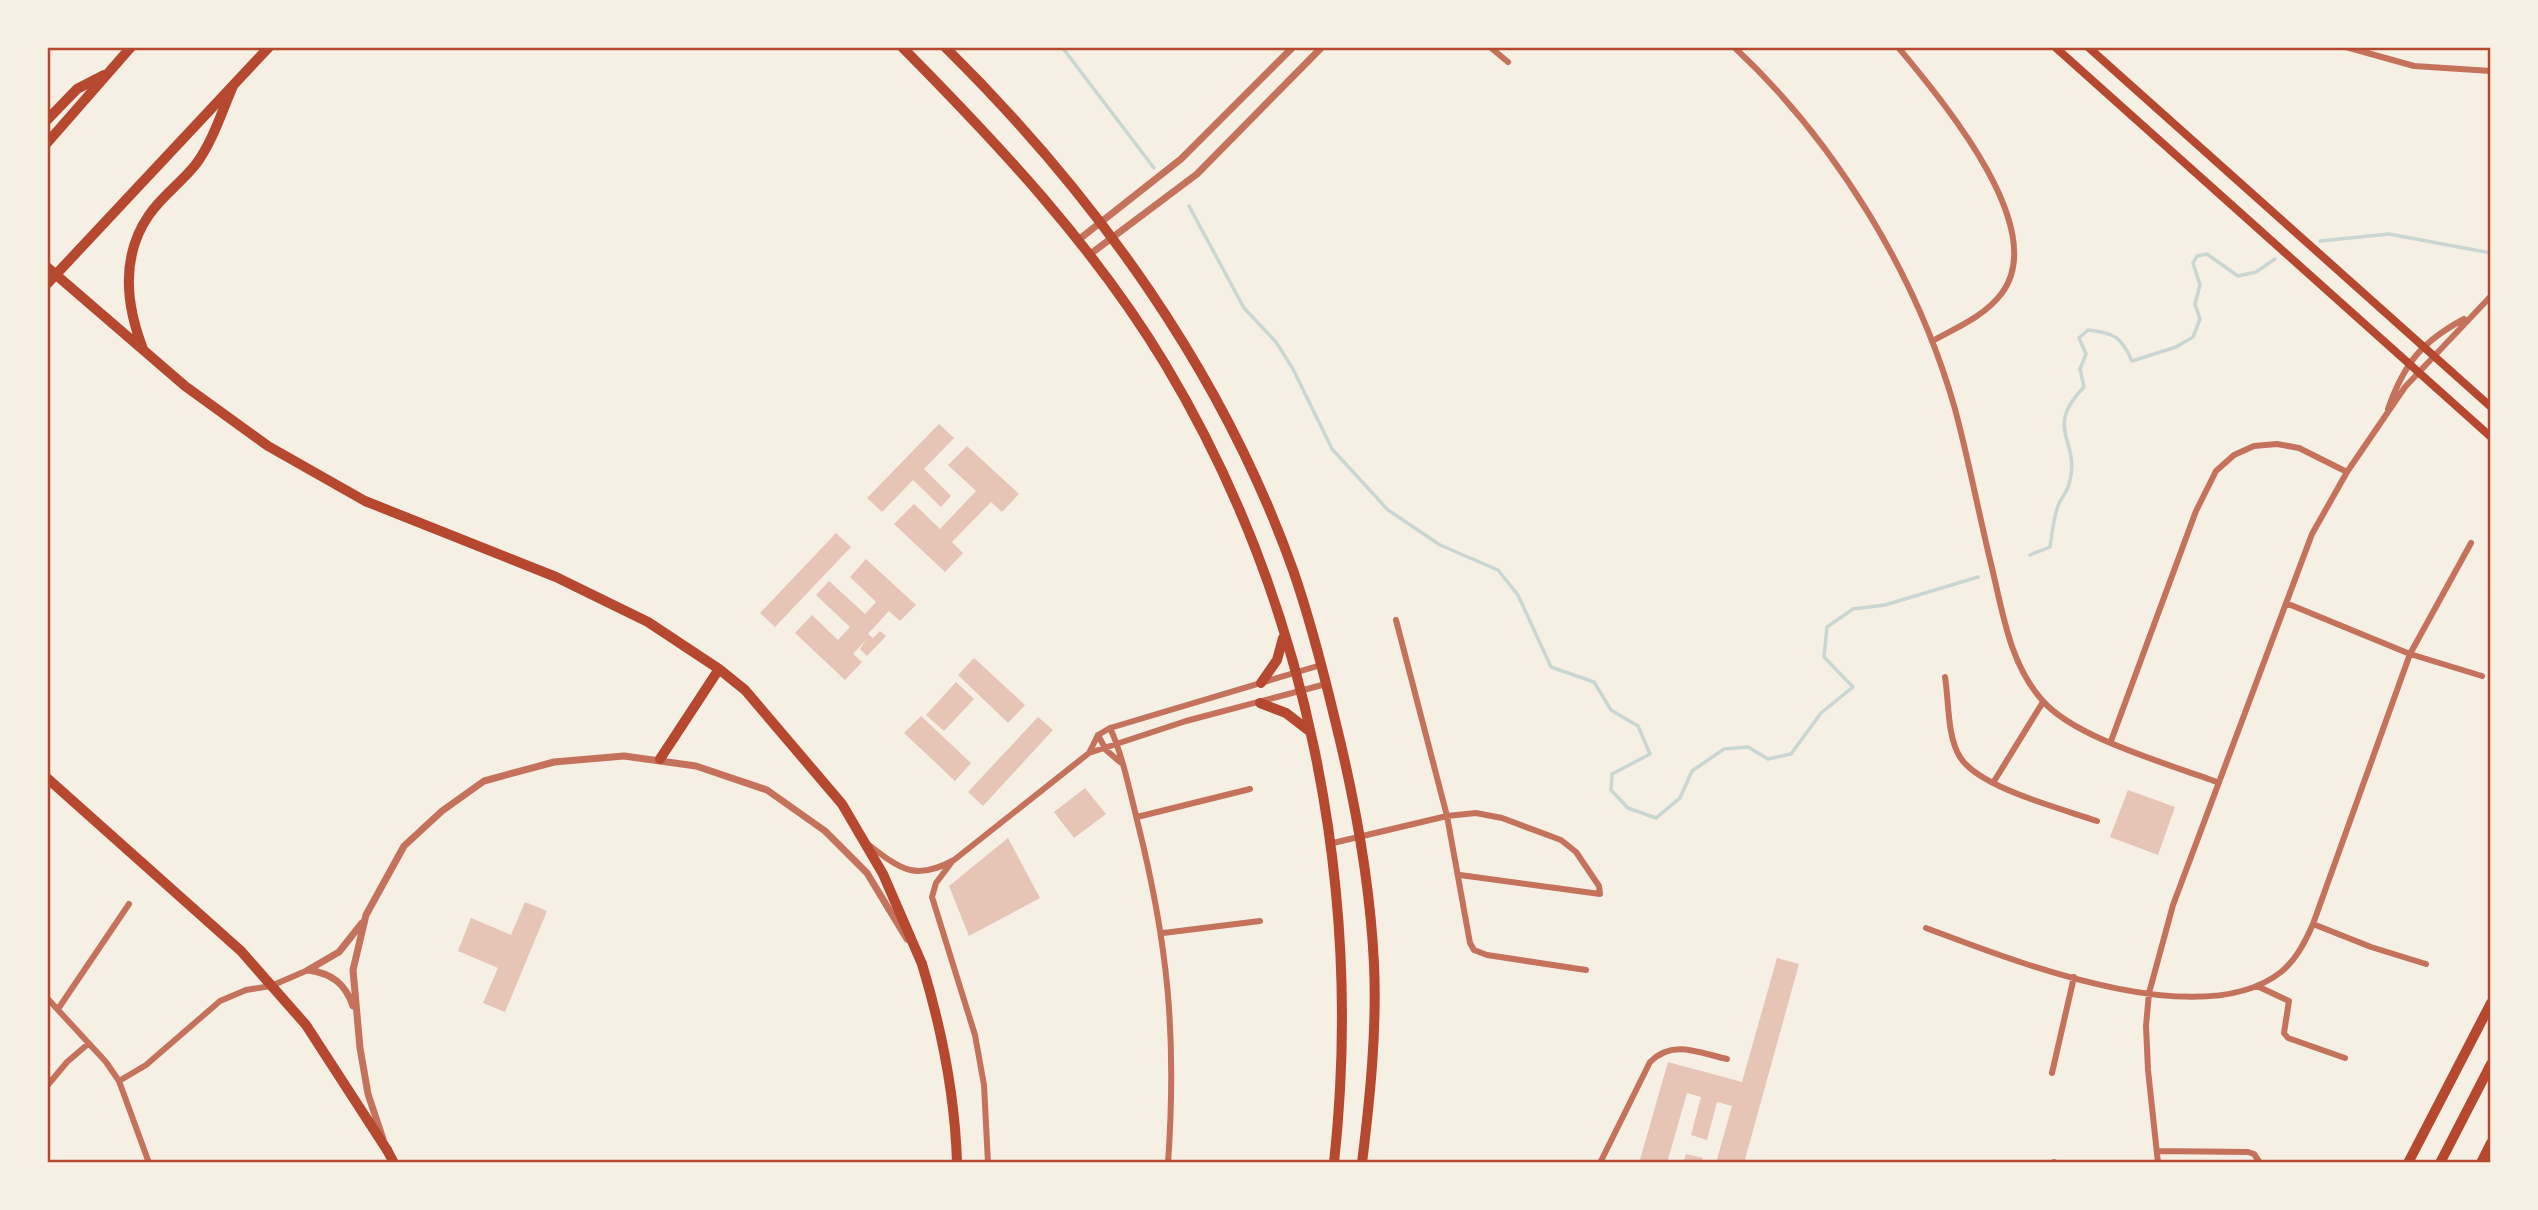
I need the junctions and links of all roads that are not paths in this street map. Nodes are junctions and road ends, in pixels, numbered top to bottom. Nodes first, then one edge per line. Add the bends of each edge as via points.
1 (131, 47) edge
2 (269, 47) edge
3 (902, 47) edge
4 (945, 47) edge
5 (1293, 47) edge
6 (1322, 47) edge
7 (1490, 47) edge
8 (1734, 47) edge
9 (1898, 47) edge
10 (2055, 47) edge
11 (2088, 47) edge
12 (2346, 47) edge
13 (1508, 62) dead end
14 (2491, 71) edge
15 (104, 75) junction
16 (233, 86) junction
17 (49, 118) edge
18 (47, 144) edge
19 (1100, 222) junction
20 (1112, 238) junction
21 (1077, 241) junction
22 (1089, 256) junction
23 (47, 267) edge
24 (47, 284) edge
25 (2491, 296) edge
26 (2471, 316) junction
27 (1932, 341) junction
28 (145, 353) junction
29 (2491, 407) edge
30 (2384, 421) junction
31 (2491, 436) edge
32 (2347, 471) junction
33 (2471, 543) dead end
34 (2286, 603) junction
35 (1396, 620) dead end
36 (1284, 634) junction
37 (2410, 654) junction
38 (1321, 666) junction
39 (719, 669) junction
40 (1295, 673) junction
41 (2482, 676) dead end
42 (1945, 677) dead end
43 (1261, 683) junction
44 (1326, 684) junction
45 (1300, 691) junction
46 (2043, 702) junction
47 (1260, 703) junction
48 (1110, 728) junction
49 (1309, 730) junction
50 (1098, 734) junction
51 (2111, 741) junction
52 (1118, 745) junction
53 (1106, 750) junction
54 (1089, 753) junction
55 (660, 759) junction
56 (1120, 762) junction
57 (47, 778) edge
58 (2217, 782) junction
59 (1993, 783) junction
60 (1250, 789) dead end
61 (1447, 816) junction
62 (1136, 817) junction
63 (2097, 821) dead end
64 (1361, 837) junction
65 (1333, 843) junction
66 (867, 844) junction
67 (954, 860) junction
68 (1460, 875) junction
69 (129, 904) dead end
70 (366, 915) junction
71 (1260, 921) dead end
72 (2314, 924) junction
73 (1926, 928) dead end
74 (1163, 933) junction
75 (922, 964) junction
76 (2426, 964) dead end
77 (309, 970) junction
78 (1586, 970) dead end
79 (2074, 977) junction
80 (271, 986) junction
81 (2257, 986) junction
82 (2149, 993) junction
83 (47, 998) edge
84 (2491, 1003) edge
85 (58, 1009) junction
86 (357, 1017) junction
87 (88, 1044) junction
88 (2345, 1058) dead end
89 (1727, 1059) dead end
90 (2491, 1064) edge
91 (2052, 1073) dead end
92 (119, 1081) junction
93 (47, 1086) edge
94 (2491, 1143) edge
95 (387, 1150) junction
96 (2157, 1151) junction
97 (149, 1163) edge
98 (394, 1163) edge
99 (957, 1163) edge
100 (988, 1163) edge
101 (1168, 1163) edge
102 (1334, 1163) edge
103 (1362, 1163) edge
104 (1600, 1163) edge
105 (2158, 1163) edge
106 (2260, 1163) edge
107 (2408, 1163) edge
108 (2440, 1163) edge
109 (2481, 1163) edge

1 - 15 main road
2 - 16 main road
3 - 21 main road via 992,138
4 - 19 main road
5 - 19 street via 1181,159
6 - 20 street via 1197,174
7 - 13 street
8 - 27 street via 1788,104 1855,194
9 - 27 street via 1944,105 1995,186 2010,220 2013,245 2014,262 2002,293 1988,308
10 - 31 main road
11 - 29 main road
12 - 14 street via 2414,66
15 - 17 main road via 77,89
15 - 18 main road
16 - 24 main road
16 - 28 main road via 197,163 149,215 134,243 128,279 131,316
19 - 20 main road
19 - 21 street
20 - 22 street
20 - 38 main road via 1189,351 1244,453 1294,572
21 - 22 main road
22 - 36 main road via 1129,309 1187,403 1249,534
23 - 28 main road
25 - 26 street
26 - 30 street via 2405,387
26 - 30 street via 2436,334 2416,354 2399,377
27 - 46 street via 1955,408 2006,629 2026,679
28 - 39 main road via 268,446 365,501 556,577 648,622
30 - 32 street
32 - 34 street via 2312,534
32 - 51 street via 2299,448 2277,444 2255,446 2234,455 2216,471 2196,511
33 - 37 street
34 - 37 street
34 - 58 street
35 - 61 street
36 - 40 main road
36 - 43 main road via 1278,660
37 - 41 street
37 - 72 street
38 - 40 street
38 - 44 main road
39 - 55 main road
39 - 66 main road via 745,690 797,749 842,804
40 - 43 street
40 - 45 main road
42 - 59 street via 1959,757
43 - 48 street
44 - 45 street
44 - 64 main road
45 - 47 street
45 - 49 main road
46 - 51 street via 2074,726
46 - 59 street
47 - 49 main road via 1286,713
47 - 52 street via 1186,721
48 - 50 street
48 - 52 street
49 - 65 main road
50 - 53 street
50 - 54 street
51 - 58 street
52 - 53 street
52 - 56 street
53 - 54 street
53 - 56 street
54 - 67 street
55 - 70 street via 624,756 554,762 484,781 404,846
55 - 75 street via 767,790 825,831 867,873
56 - 62 street
57 - 80 main road via 185,898
58 - 82 street via 2173,905
59 - 63 street
60 - 62 street
61 - 64 street
61 - 68 street
61 - 68 street via 1476,813 1503,818 1561,840 1576,852 1600,894
62 - 74 street
64 - 65 street
64 - 103 main road via 1374,966
65 - 102 main road via 1343,968
66 - 67 street via 909,872 932,872
66 - 75 main road
67 - 100 street via 936,883 932,897 975,1035 984,1085
68 - 78 street via 1466,932 1474,950
69 - 85 street
70 - 77 street via 340,952
70 - 86 street via 354,970
71 - 74 street
72 - 76 street
72 - 81 street via 2295,959
73 - 79 street
74 - 101 street via 1173,1048
75 - 99 highway via 946,1051
77 - 80 street
77 - 86 street via 328,973 341,984
79 - 82 street
79 - 91 street
80 - 92 street via 220,1000 146,1065
80 - 95 main road via 306,1025
81 - 82 street via 2228,995 2193,998
81 - 88 street via 2289,1001 2284,1033 2288,1038
82 - 96 street via 2148,1070
83 - 85 street
84 - 107 main road
85 - 87 street
86 - 95 street via 368,1094
87 - 92 street
87 - 93 street
89 - 104 street via 1674,1048 1662,1051 1650,1062
90 - 108 highway
92 - 97 street
94 - 109 highway
95 - 98 highway
96 - 105 street
96 - 106 street via 2248,1152

